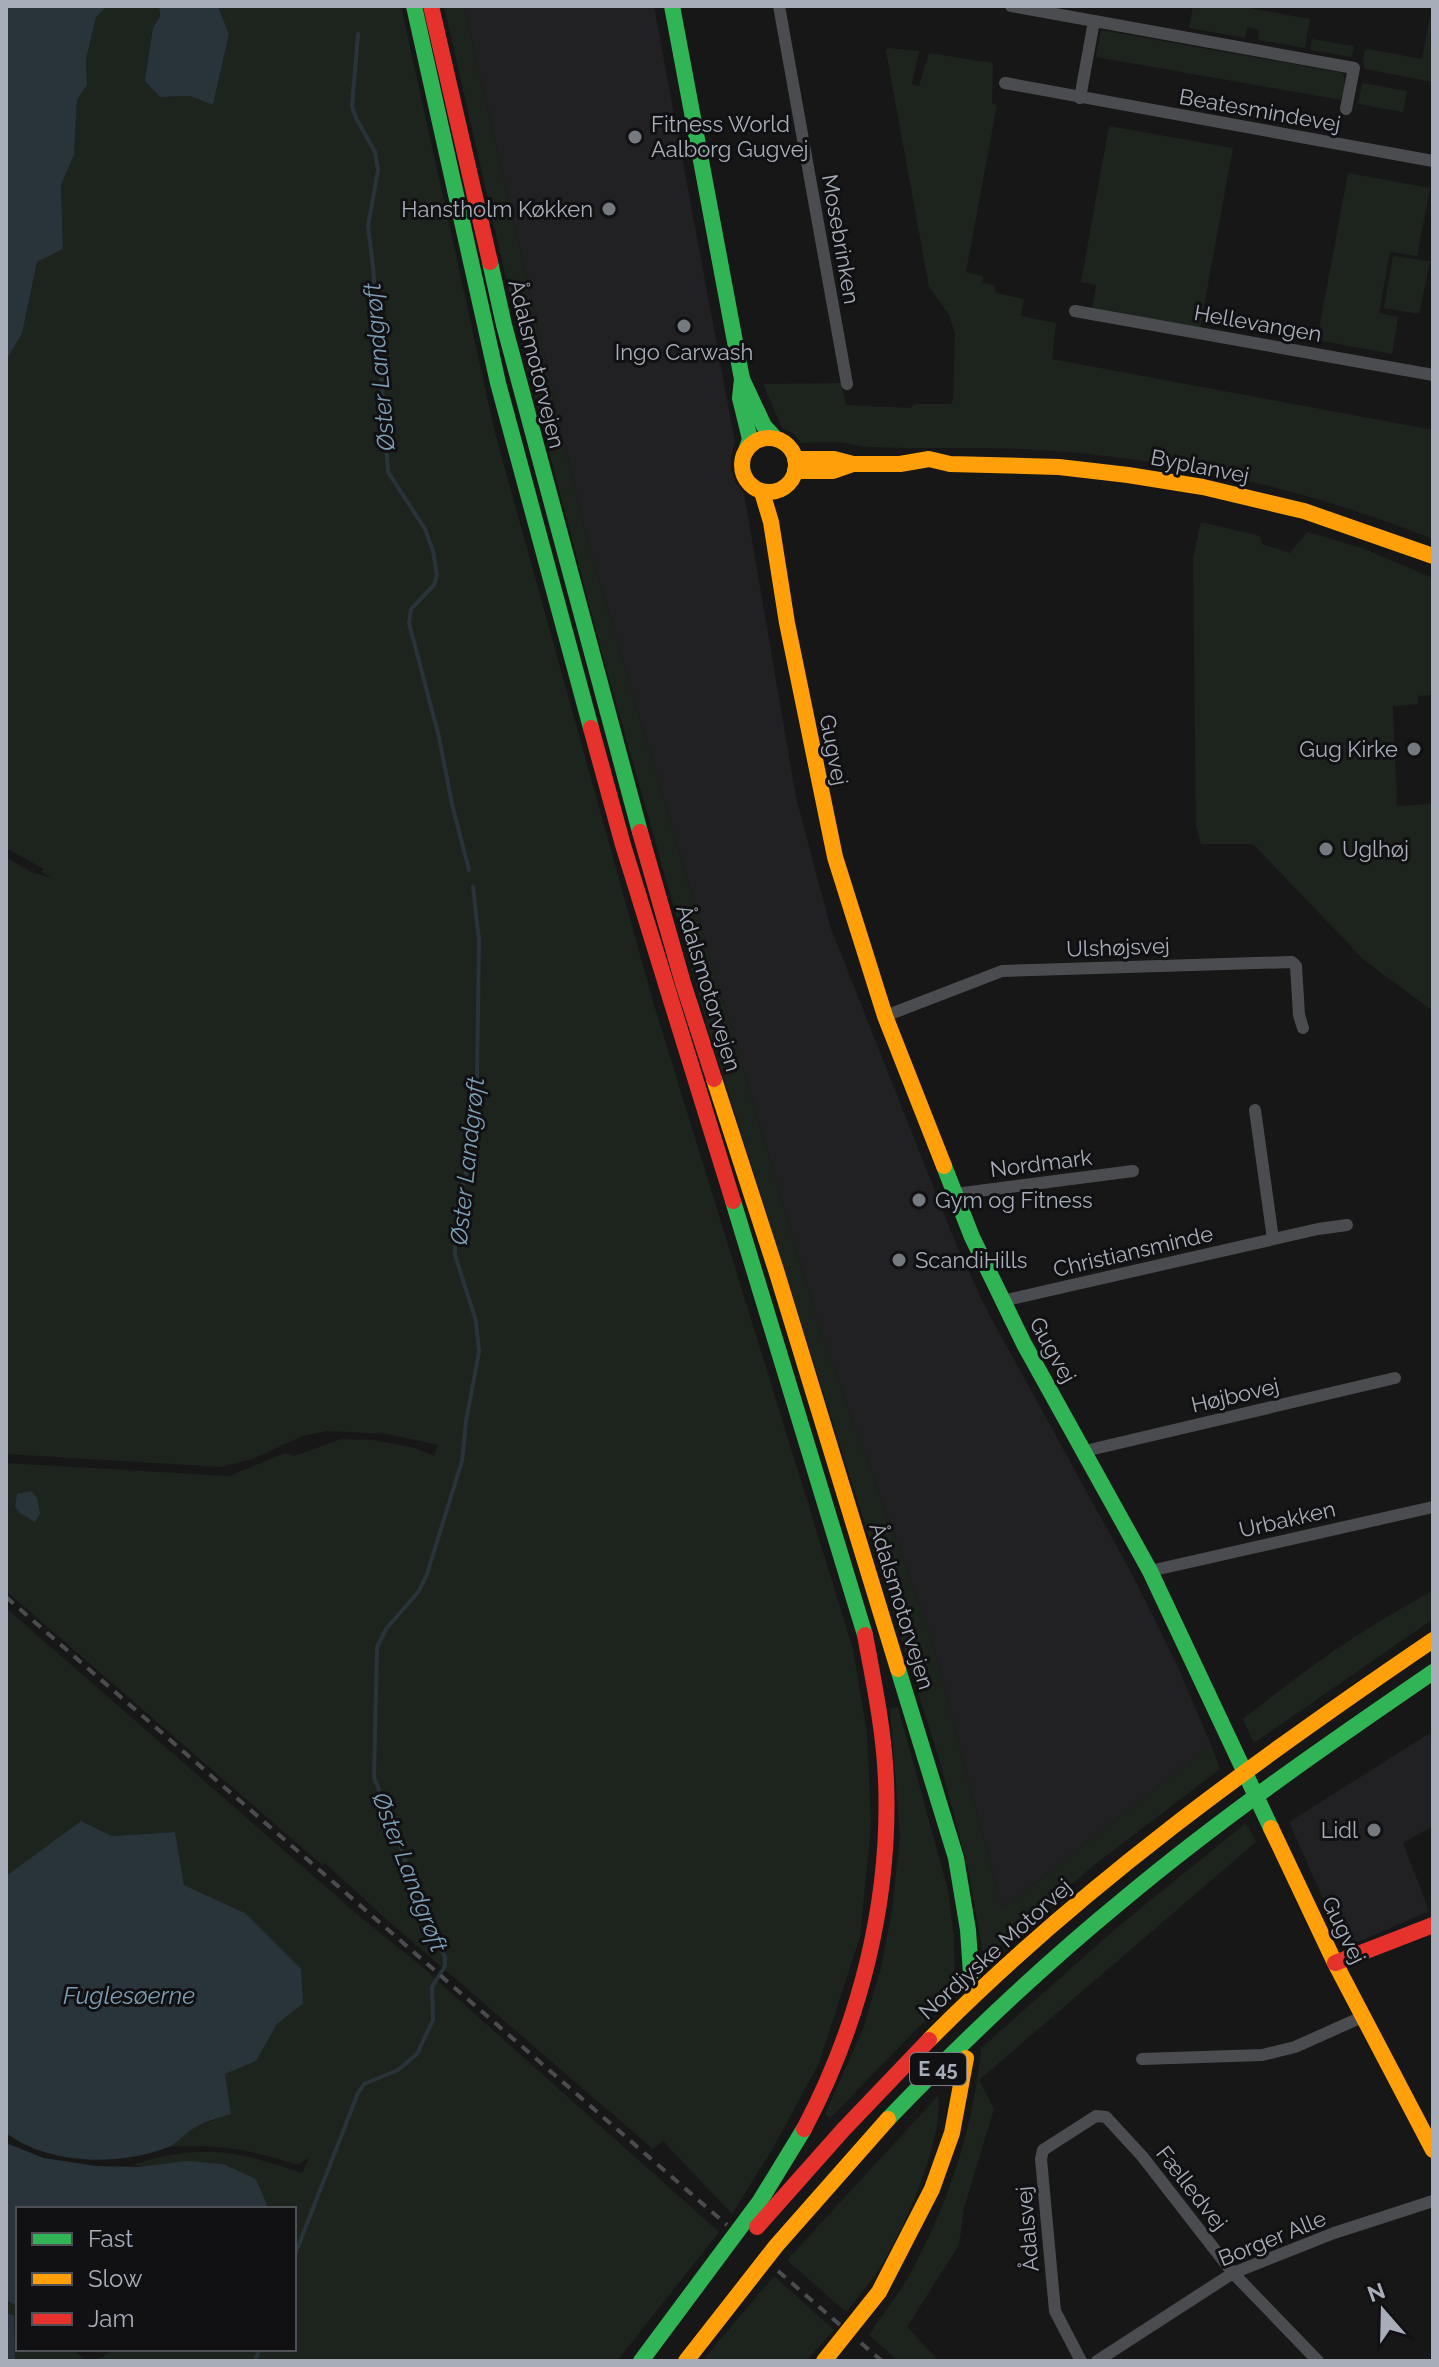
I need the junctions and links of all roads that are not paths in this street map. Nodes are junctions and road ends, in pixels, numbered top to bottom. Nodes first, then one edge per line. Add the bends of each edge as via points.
1 (414, 6) edge
2 (431, 6) edge
3 (672, 6) edge
4 (779, 6) edge
5 (1011, 6) edge
6 (1094, 21) junction
7 (1005, 83) dead end
8 (1080, 98) junction
9 (1346, 109) dead end
10 (1433, 161) edge
11 (1075, 311) dead end
12 (1433, 375) edge
13 (742, 379) junction
14 (847, 384) dead end
15 (776, 439) junction
16 (747, 448) junction
17 (795, 465) junction
18 (770, 491) junction
19 (1433, 556) edge
20 (885, 1016) junction
21 (1303, 1028) dead end
22 (1255, 1110) dead end
23 (1133, 1171) dead end
24 (955, 1194) junction
25 (1347, 1225) dead end
26 (1273, 1239) junction
27 (1002, 1301) junction
28 (1395, 1378) dead end
29 (1085, 1451) junction
30 (1433, 1507) edge
31 (1150, 1571) junction
32 (1433, 1640) edge
33 (1433, 1672) edge
34 (1433, 1925) edge
35 (1335, 1963) junction
36 (971, 1974) dead end
37 (1362, 2017) junction
38 (966, 2058) dead end
39 (1142, 2059) dead end
40 (1096, 2116) joint
41 (1433, 2150) edge
42 (1433, 2201) edge
43 (1233, 2273) junction
44 (641, 2361) edge
45 (652, 2361) edge
46 (686, 2361) edge
47 (824, 2361) edge
48 (1081, 2361) edge
49 (1097, 2361) edge
50 (1318, 2361) edge

1 - 44 main road, Ådalsmotorvejen via 498,383 623,845 864,1627 879,1710 886,1783 877,1918 862,1985 826,2085 760,2201
2 - 36 main road, Ådalsmotorvejen via 504,325 624,778 956,1858
3 - 13 main road
4 - 14 street, Mosebrinken
5 - 6 street, Beatesmindevej
6 - 8 street
6 - 9 street, Beatesmindevej via 1354,68
7 - 8 street, Beatesmindevej
8 - 10 street, Beatesmindevej
11 - 12 street, Hellevangen
13 - 15 main road via 763,425
13 - 16 main road
15 - 16 main road via 759,440
15 - 17 main road via 789,446
16 - 18 main road via 741,463 744,478 755,489
17 - 18 main road via 791,481
17 - 19 main road, Byplanvej via 834,459 900,464 917,459 1128,475 1304,511
18 - 20 main road, Gugvej via 779,579 828,830
20 - 21 street, Ulshøjsvej via 1002,971 1292,962
20 - 24 main road, Gugvej
22 - 26 street
23 - 24 street, Nordmark
24 - 27 main road, Gugvej
25 - 26 street, Christiansminde
26 - 27 street, Christiansminde
27 - 29 main road, Gugvej
28 - 29 street, Højbovej
29 - 31 main road, Gugvej
30 - 31 street, Urbakken
31 - 35 main road, Gugvej
32 - 45 main road, Nordjyske Motorvej / E 45 via 1216,1791 996,1975 869,2101 750,2235
33 - 46 main road, E 45 via 1228,1816 1083,1933 949,2058 816,2200
34 - 35 main road
35 - 37 main road, Gugvej
37 - 39 street via 1311,2041 1262,2055
37 - 41 main road, Gugvej
38 - 47 main road via 952,2133 932,2189 879,2292
40 - 43 street, Fælledvej via 1106,2117 1142,2156
40 - 48 street, Ådalsvej via 1043,2150 1041,2159 1055,2311
42 - 43 street, Borger Alle
43 - 49 street, Borger Alle
43 - 50 street, Fælledvej

